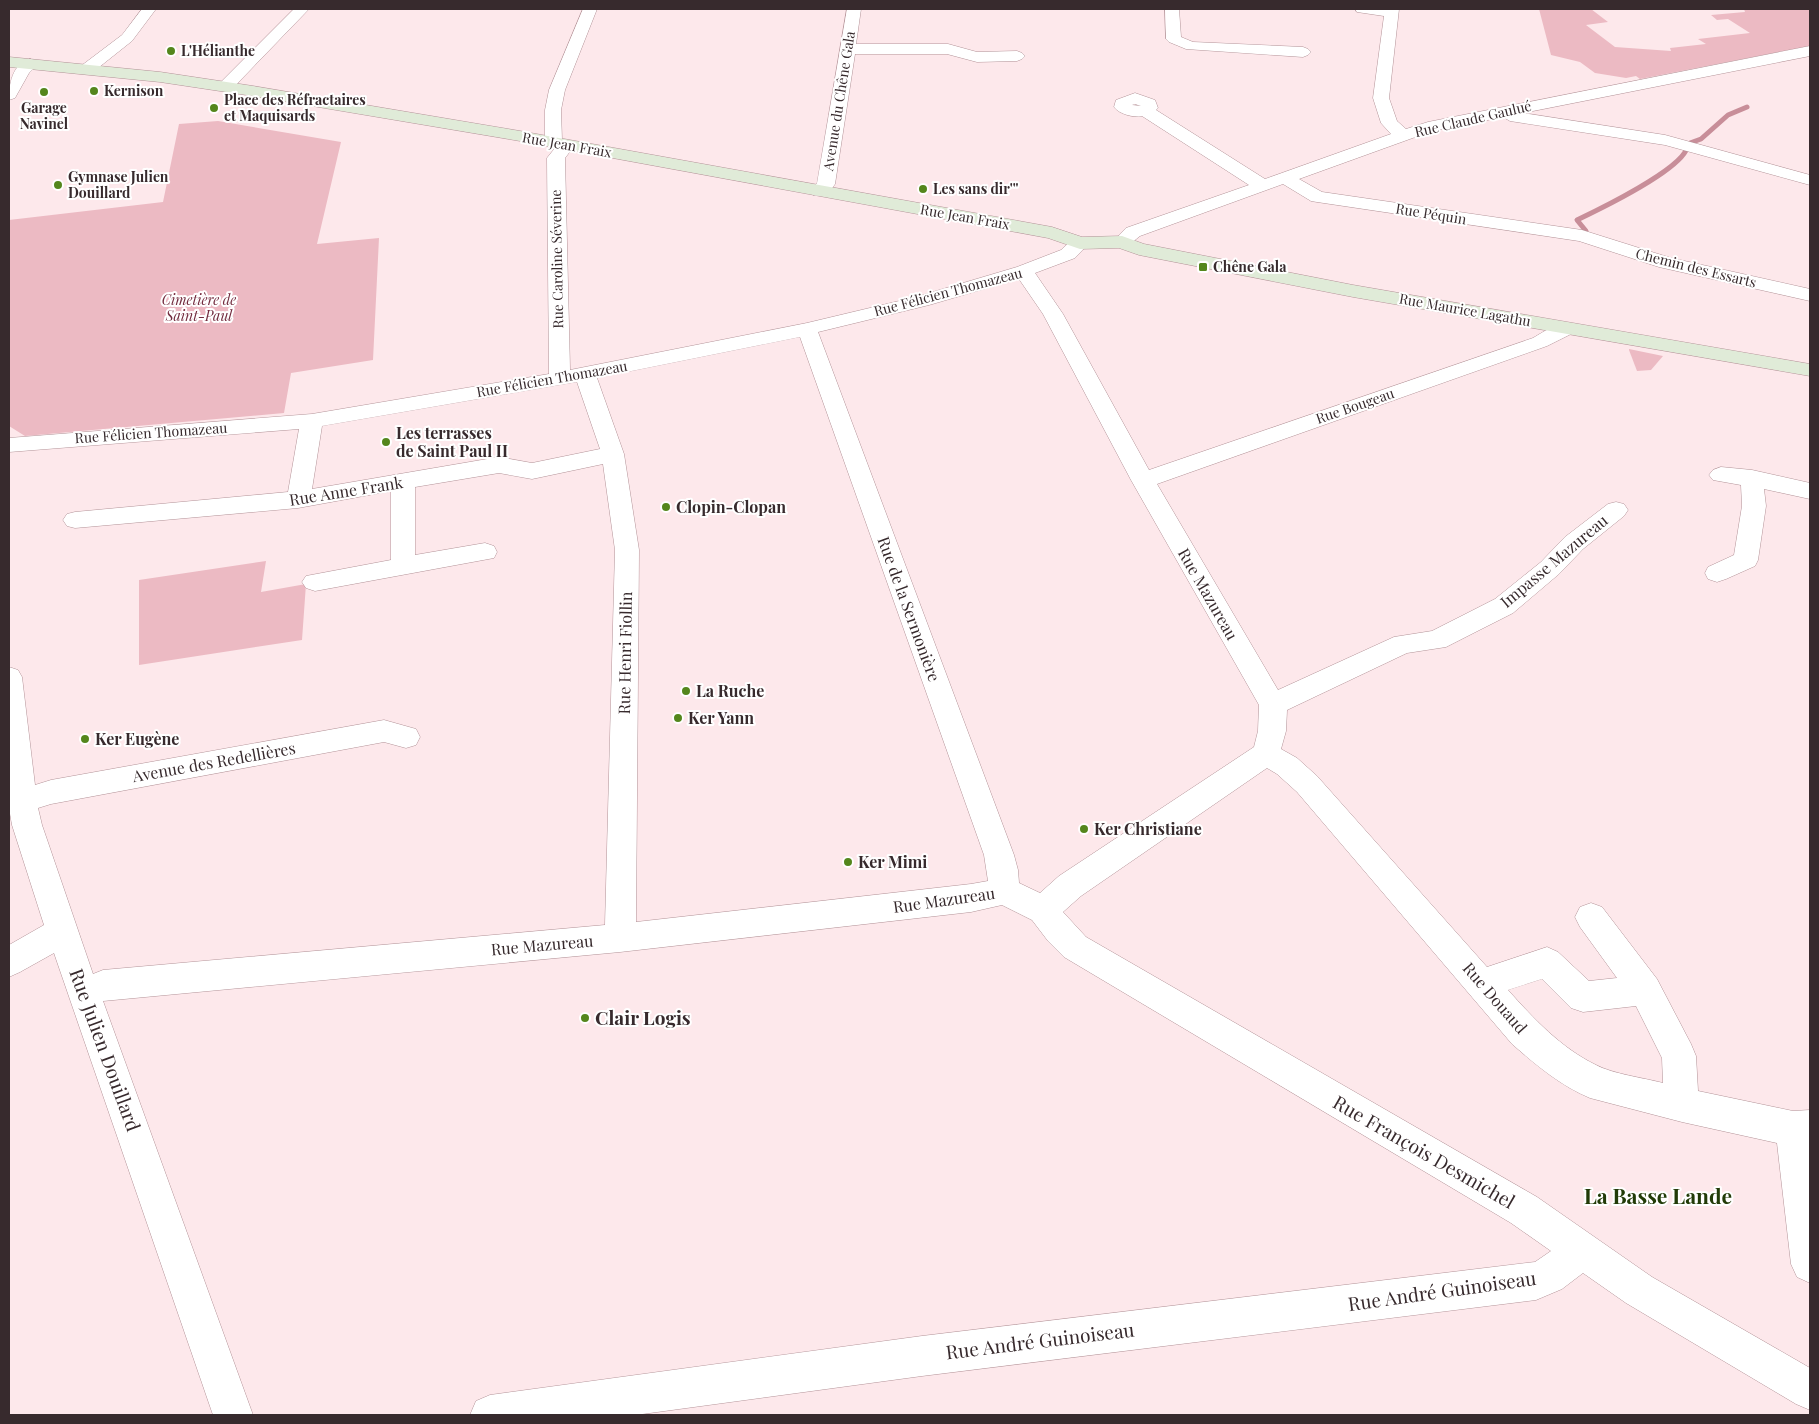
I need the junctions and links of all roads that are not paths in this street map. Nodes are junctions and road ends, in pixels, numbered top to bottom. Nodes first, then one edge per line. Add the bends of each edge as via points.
1 (149, 9) edge
2 (302, 9) edge
3 (590, 9) edge
4 (854, 9) edge
5 (1172, 9) edge
6 (1362, 9) edge
7 (1391, 11) edge
8 (847, 49) junction
9 (1810, 51) edge
10 (1303, 52) dead end
11 (1018, 56) dead end
12 (9, 62) edge
13 (30, 64) junction
14 (87, 69) junction
15 (225, 86) junction
16 (9, 95) edge
17 (1146, 111) dead end
18 (1500, 112) junction
19 (1402, 135) junction
20 (560, 144) junction
21 (1285, 178) junction
22 (1810, 180) edge
23 (1263, 186) junction
24 (819, 191) junction
25 (1582, 236) joint
26 (1122, 242) junction
27 (1080, 243) junction
28 (1024, 272) junction
29 (1810, 295) edge
30 (807, 329) junction
31 (1566, 329) junction
32 (1810, 370) edge
33 (573, 376) junction
34 (312, 421) junction
35 (9, 445) edge
36 (613, 454) junction
37 (1721, 475) dead end
38 (1752, 478) junction
39 (1143, 480) junction
40 (403, 482) junction
41 (1810, 491) edge
42 (298, 500) junction
43 (1616, 510) dead end
44 (75, 520) dead end
45 (485, 552) dead end
46 (403, 567) junction
47 (1717, 573) dead end
48 (315, 582) dead end
49 (9, 677) edge
50 (1273, 704) junction
51 (406, 737) dead end
52 (1266, 754) junction
53 (22, 801) junction
54 (1004, 892) junction
55 (1043, 910) junction
56 (1591, 917) dead end
57 (62, 931) junction
58 (620, 938) junction
59 (9, 962) edge
60 (1482, 984) junction
61 (1645, 990) junction
62 (84, 993) junction
63 (1682, 1105) junction
64 (1802, 1128) edge
65 (1580, 1249) junction
66 (1810, 1264) edge
67 (1810, 1390) edge
68 (234, 1415) edge
69 (490, 1415) edge

1 - 14 street via 127,38
2 - 15 street
3 - 20 street, Rue Caroline Séverine via 557,90 554,110
4 - 8 street, Avenue du Chêne Gala
5 - 10 street via 1174,39 1191,46
6 - 7 street
7 - 19 street via 1381,98 1389,123
8 - 11 street via 948,49 977,57
8 - 24 street, Avenue du Chêne Gala via 826,184
9 - 18 street, Rue Claude Gaulué
12 - 13 street, Rue Jean Fraix
13 - 14 street, Rue Jean Fraix
13 - 16 street
14 - 15 street, Rue Jean Fraix
15 - 20 street, Rue Jean Fraix
17 - 23 street
18 - 19 street, Rue Claude Gaulué
18 - 22 street via 1526,119 1665,140
19 - 21 street, Rue Claude Gaulué
20 - 24 street, Rue Jean Fraix
20 - 33 street, Rue Caroline Séverine via 556,165
21 - 23 street, Rue Claude Gaulué
21 - 25 street, Rue Péquin via 1317,197
23 - 26 street, Rue Claude Gaulué via 1133,232
24 - 27 street, Rue Jean Fraix via 1052,233
25 - 29 street, Chemin des Essarts via 1666,263
26 - 27 street, Rue Jean Fraix
26 - 31 street, Rue Maurice Lagathu via 1139,249 1343,289
27 - 28 street, Rue Félicien Thomazeau via 1068,254
28 - 30 street, Rue Félicien Thomazeau
28 - 39 street, Rue Mazureau via 1053,314
30 - 33 street, Rue Félicien Thomazeau
30 - 54 street, Rue de la Sermonière via 999,855 1004,870
31 - 32 street, Rue Maurice Lagathu
31 - 39 street, Rue Bougeau via 1540,342
33 - 34 street, Rue Félicien Thomazeau
33 - 36 street, Rue Henri Fiollin
34 - 35 street, Rue Félicien Thomazeau
34 - 42 street
36 - 40 street, Rue Anne Frank via 532,471 499,465
36 - 58 street, Rue Henri Fiollin via 627,550
37 - 38 street
38 - 41 street
38 - 47 street via 1754,506 1746,560
39 - 50 street, Rue Mazureau
40 - 42 street, Rue Anne Frank
40 - 46 street
42 - 44 street, Rue Anne Frank
43 - 50 street, Impasse Mazureau via 1504,606 1437,640 1403,644
45 - 46 street
46 - 48 street
49 - 53 street, Rue Julien Douillard
50 - 52 street via 1272,731
51 - 53 street, Avenue des Redellières via 384,731 51,792
52 - 55 street via 1070,886
52 - 60 street, Rue Douaud via 1288,766 1307,784
53 - 57 street, Rue Julien Douillard
54 - 55 street, Rue Mazureau
54 - 58 street, Rue Mazureau
55 - 65 street, Rue François Desmichel via 1075,947 1524,1210
56 - 61 street
57 - 59 street
57 - 62 street, Rue Julien Douillard
58 - 62 street, Rue Mazureau via 103,985
60 - 61 street via 1547,962 1582,997
60 - 63 street, Rue Douaud via 1524,1033 1564,1066 1590,1081
61 - 63 street via 1679,1056
62 - 68 street, Rue Julien Douillard
63 - 64 street, Rue Douaud
64 - 66 street
65 - 67 street, Rue François Desmichel via 1639,1290
65 - 69 street, Rue André Guinoiseau via 1565,1266 1536,1281 922,1356

